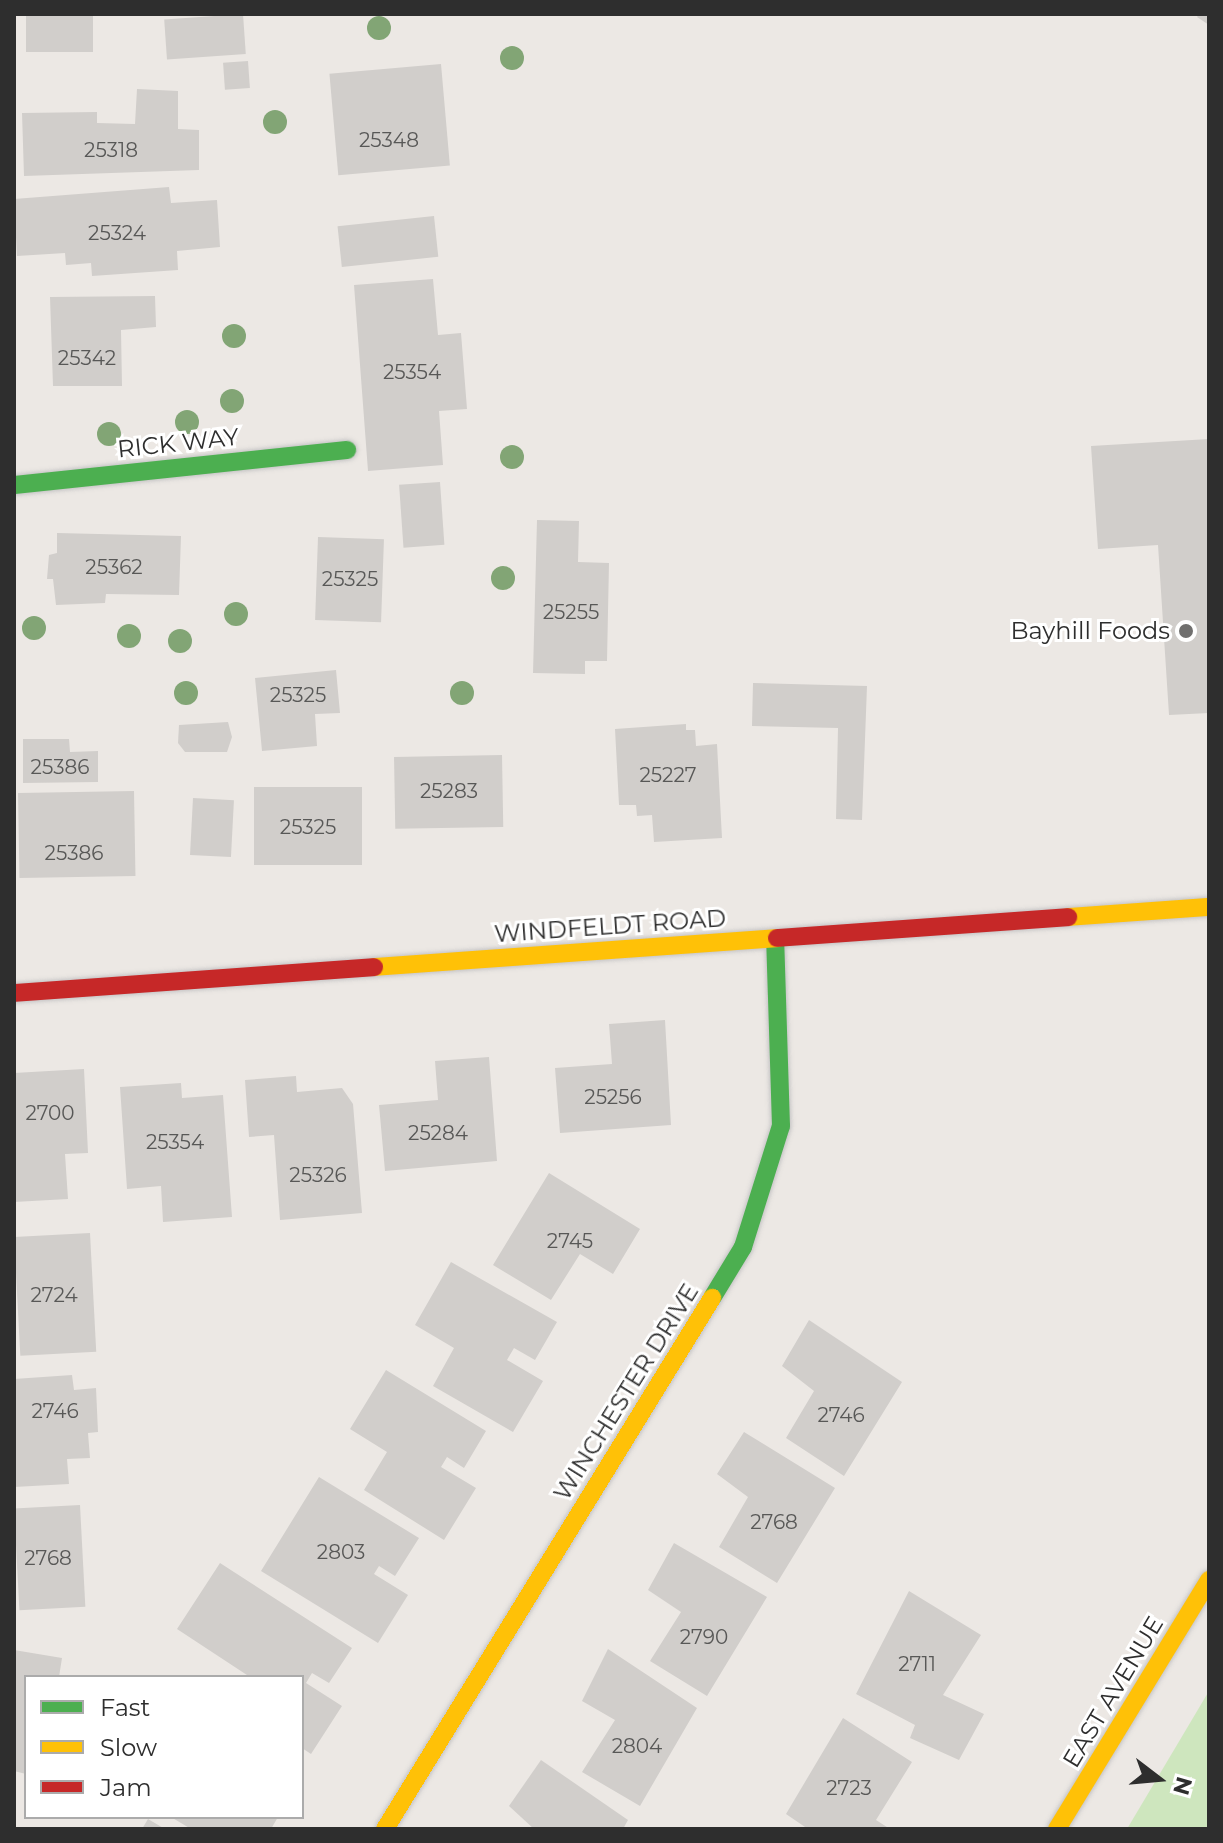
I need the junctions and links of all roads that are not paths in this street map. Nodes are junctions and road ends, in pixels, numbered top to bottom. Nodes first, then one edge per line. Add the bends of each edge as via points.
1 (347, 450) dead end
2 (14, 485) edge
3 (1209, 907) edge
4 (775, 939) junction
5 (14, 993) edge
6 (1209, 1580) edge
7 (385, 1829) edge
8 (1057, 1829) edge

1 - 2 street, RICK WAY
3 - 4 street, WINDFELDT ROAD
4 - 5 street, WINDFELDT ROAD
4 - 7 street, WINCHESTER DRIVE via 781,1126 743,1247
6 - 8 street, EAST AVENUE

